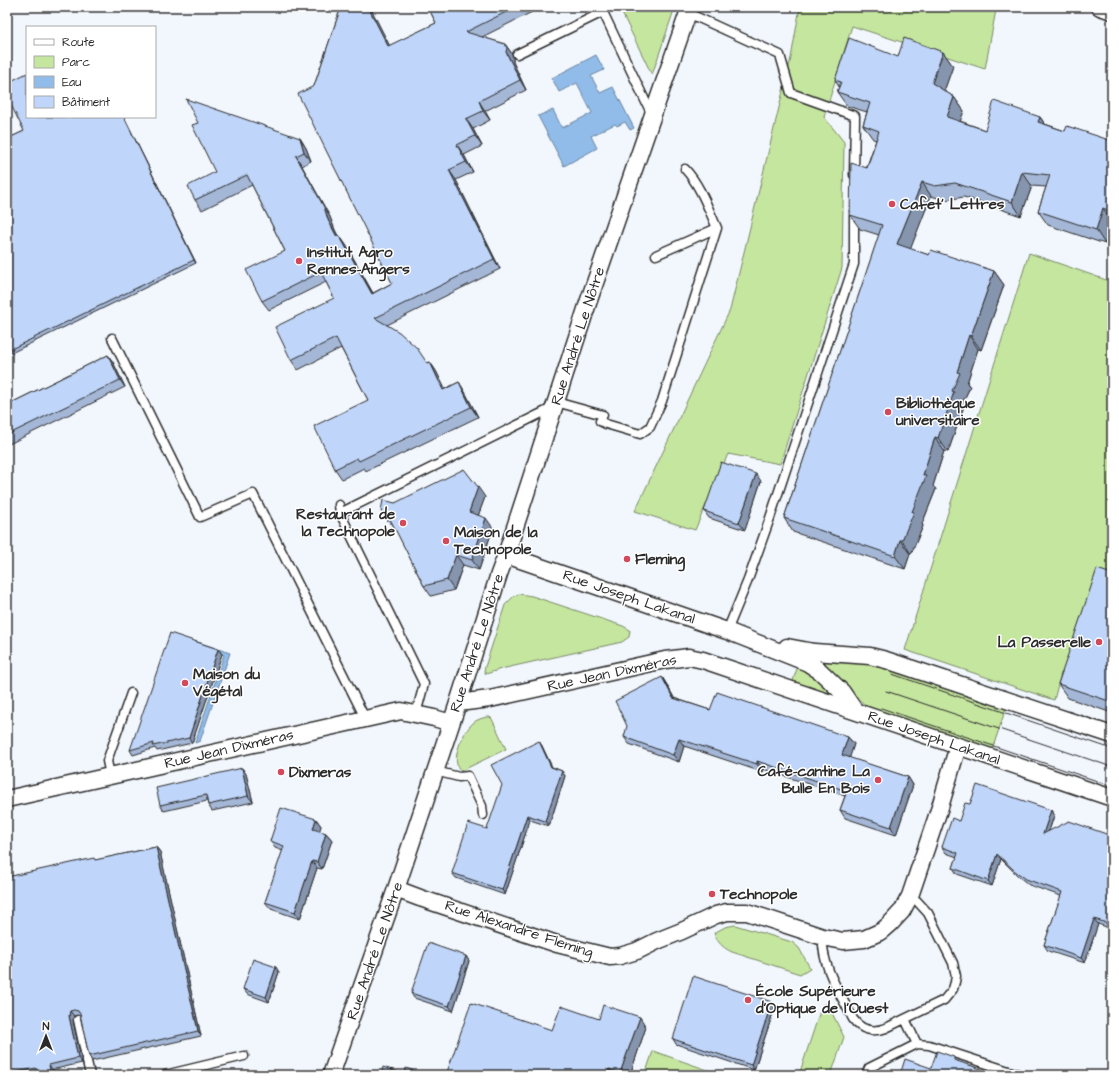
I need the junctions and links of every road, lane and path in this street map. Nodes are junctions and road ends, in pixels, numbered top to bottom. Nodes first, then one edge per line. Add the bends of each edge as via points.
1 (1100, 7) edge
2 (602, 10) edge
3 (689, 10) edge
4 (1112, 11) edge
5 (517, 54) dead end
6 (653, 117) junction
7 (685, 169) dead end
8 (854, 186) edge
9 (854, 202) edge
10 (717, 228) junction
11 (656, 255) dead end
12 (112, 338) dead end
13 (556, 404) junction
14 (506, 555) junction
15 (727, 631) junction
16 (752, 640) junction
17 (131, 693) dead end
18 (458, 703) junction
19 (855, 711) junction
20 (416, 714) junction
21 (365, 718) junction
22 (451, 723) junction
23 (1112, 735) edge
24 (958, 746) junction
25 (434, 771) junction
26 (110, 775) junction
27 (1112, 798) edge
28 (7, 799) edge
29 (483, 815) dead end
30 (396, 889) junction
31 (910, 896) junction
32 (823, 937) junction
33 (905, 1019) junction
34 (78, 1020) edge
35 (918, 1044) junction
36 (244, 1056) dead end
37 (90, 1075) edge
38 (165, 1075) edge
39 (331, 1075) edge
40 (866, 1075) edge
41 (1021, 1075) edge

1 - 4 street
2 - 5 lane
2 - 6 lane
3 - 6 street, Rue André Le Nôtre
3 - 8 lane via 780,54 791,93 855,116
6 - 13 street, Rue André Le Nôtre via 588,303
7 - 10 lane via 705,200
9 - 15 lane via 854,264 748,580
10 - 11 lane
10 - 13 lane via 662,401 650,427 640,434 606,424 601,418
12 - 21 lane via 200,517 253,494
13 - 14 street, Rue André Le Nôtre
13 - 20 lane via 339,509 424,684
14 - 15 street, Rue Joseph Lakanal
14 - 18 street, Rue André Le Nôtre
15 - 16 street, Rue Joseph Lakanal
16 - 19 street, Rue Joseph Lakanal via 808,663 820,671 842,692
16 - 23 street, Rue Joseph Lakanal via 814,652 870,656 886,660
17 - 26 lane via 107,761
18 - 19 street, Rue Jean Dixméras via 490,699 665,660 689,657
18 - 22 street, Rue André Le Nôtre
19 - 24 street, Rue Joseph Lakanal
20 - 21 street, Rue Jean Dixméras via 401,711
20 - 22 street, Rue Jean Dixméras
21 - 26 street, Rue Jean Dixméras
22 - 25 street, Rue André Le Nôtre
24 - 27 street, Rue Joseph Lakanal
24 - 31 street, Rue Alexandre Fleming
25 - 29 lane via 459,778 468,776 482,806
25 - 30 street, Rue André Le Nôtre
26 - 28 street, Rue Jean Dixméras
30 - 32 street, Rue Alexandre Fleming via 557,944 610,957 637,951 727,912 747,912
30 - 39 street, Rue André Le Nôtre
31 - 32 street, Rue Alexandre Fleming via 902,911 890,924 873,935 853,941
31 - 33 lane via 928,913 953,963 956,976 953,989 944,1000
32 - 33 lane via 823,950 830,974 856,1024 867,1030 880,1030
33 - 35 lane
34 - 37 lane
35 - 40 lane via 869,1068
35 - 41 lane via 929,1045
36 - 38 lane

